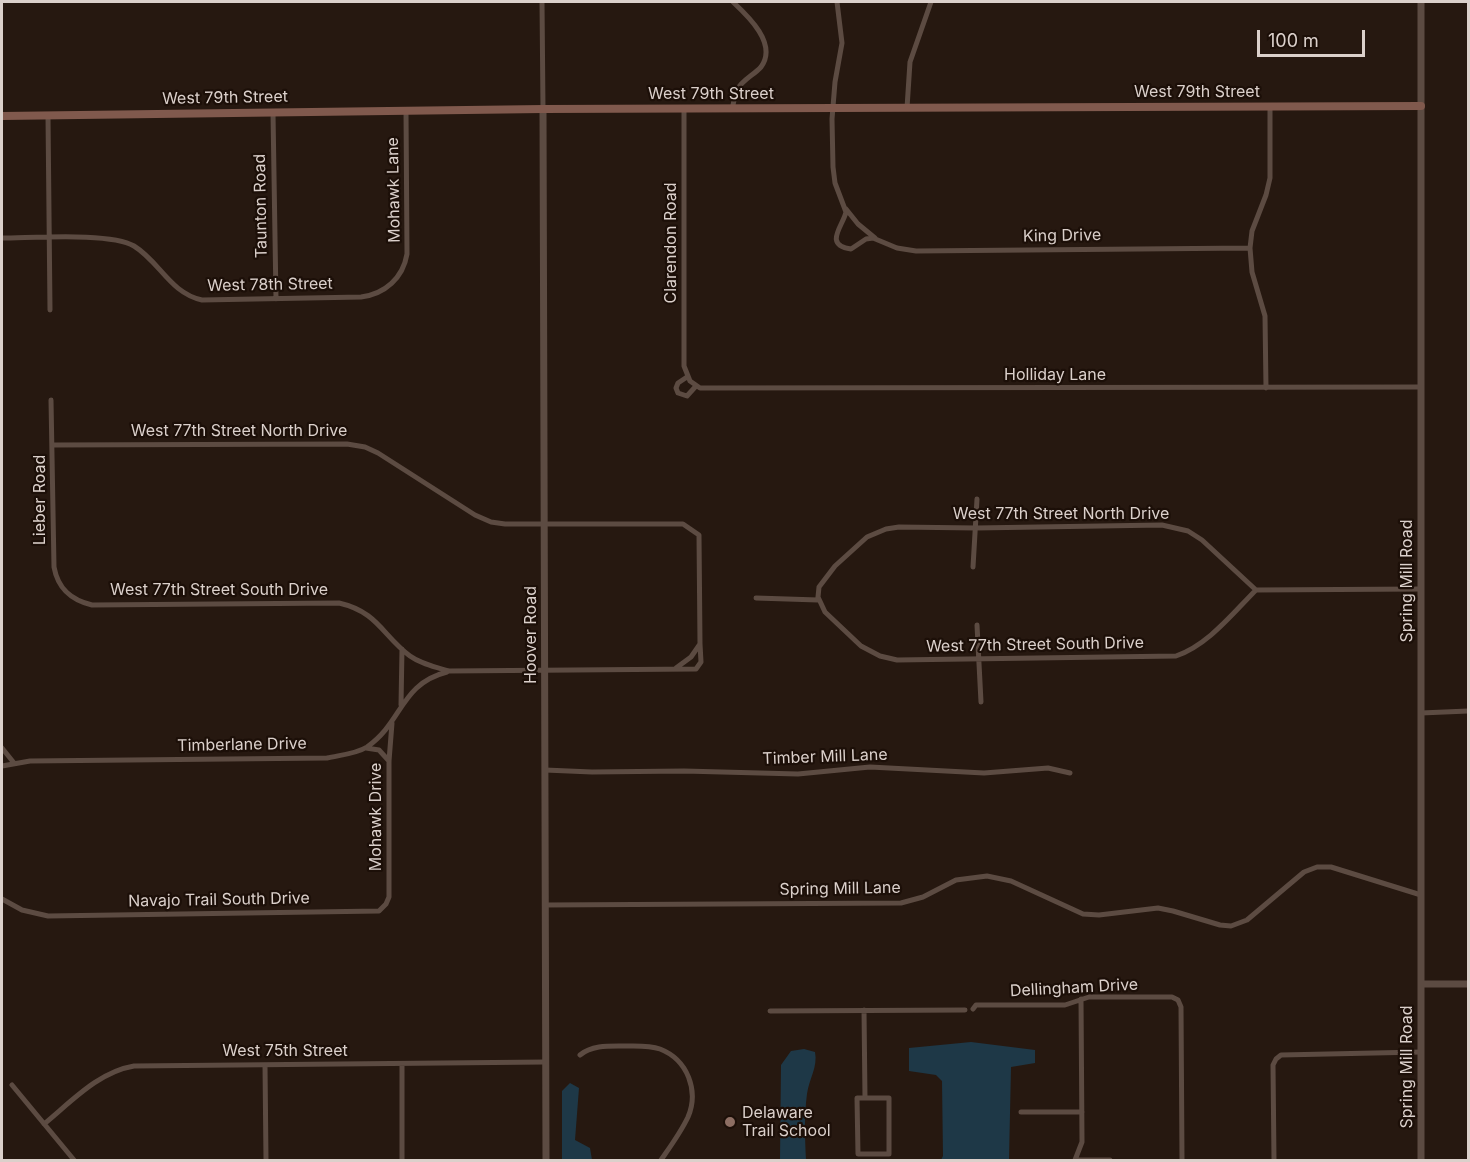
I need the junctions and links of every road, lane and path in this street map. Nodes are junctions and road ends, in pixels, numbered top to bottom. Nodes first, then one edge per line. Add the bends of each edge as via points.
1 (543, 2) edge
2 (734, 2) edge
3 (837, 2) edge
4 (931, 2) edge
5 (1421, 2) edge
6 (1270, 106) junction
7 (1421, 106) junction
8 (833, 108) junction
9 (907, 108) junction
10 (684, 109) junction
11 (732, 109) junction
12 (543, 110) junction
13 (406, 111) junction
14 (273, 113) junction
15 (2, 116) edge
16 (48, 116) junction
17 (845, 208) junction
18 (2, 238) edge
19 (50, 238) junction
20 (877, 239) junction
21 (1250, 248) junction
22 (379, 292) joint
23 (276, 298) junction
24 (50, 310) dead end
25 (691, 381) junction
26 (1421, 387) junction
27 (1266, 388) junction
28 (51, 400) dead end
29 (53, 445) junction
30 (977, 499) dead end
31 (544, 524) junction
32 (976, 528) junction
33 (973, 567) dead end
34 (1421, 589) junction
35 (1256, 590) junction
36 (68, 595) joint
37 (756, 598) dead end
38 (818, 598) junction
39 (977, 625) dead end
40 (700, 644) junction
41 (402, 649) junction
42 (979, 659) junction
43 (544, 669) junction
44 (675, 669) junction
45 (449, 671) junction
46 (981, 702) dead end
47 (401, 706) junction
48 (1468, 711) edge
49 (1421, 713) junction
50 (392, 723) junction
51 (2, 748) edge
52 (366, 748) junction
53 (389, 761) junction
54 (14, 763) junction
55 (2, 766) edge
56 (545, 770) junction
57 (1070, 773) dead end
58 (1421, 895) junction
59 (2, 899) edge
60 (545, 905) junction
61 (382, 909) joint
62 (1421, 984) junction
63 (1468, 984) edge
64 (1082, 999) junction
65 (973, 1009) dead end
66 (864, 1010) junction
67 (965, 1010) dead end
68 (770, 1011) dead end
69 (1421, 1052) junction
70 (580, 1055) dead end
71 (545, 1062) junction
72 (402, 1064) junction
73 (265, 1065) junction
74 (12, 1084) dead end
75 (865, 1098) junction
76 (1021, 1112) dead end
77 (1082, 1112) junction
78 (44, 1124) junction
79 (872, 1157) edge
80 (1075, 1160) edge
81 (1110, 1160) edge
82 (74, 1161) edge
83 (266, 1161) edge
84 (402, 1161) edge
85 (546, 1161) edge
86 (662, 1161) edge
87 (1182, 1161) edge
88 (1274, 1161) edge
89 (1421, 1161) edge

1 - 12 street
2 - 11 street via 758,28 765,53 762,65 737,90
3 - 8 street, King Drive via 842,43
4 - 9 street via 910,62
5 - 7 street, Spring Mill Road
6 - 7 main road, West 79th Street
6 - 9 main road, West 79th Street
6 - 21 street via 1269,182
7 - 26 street, Spring Mill Road
8 - 9 main road, West 79th Street
8 - 11 main road, West 79th Street
8 - 17 street, King Drive via 834,177
10 - 11 main road, West 79th Street
10 - 12 main road, West 79th Street
10 - 25 street, Clarendon Road via 684,364
12 - 13 main road, West 79th Street
12 - 31 street, Hoover Road
13 - 14 main road, West 79th Street
13 - 22 street, Mohawk Lane via 407,254 399,275
14 - 16 main road, West 79th Street
14 - 23 street, Taunton Road
15 - 16 main road, West 79th Street
16 - 19 street
17 - 20 street, King Drive
17 - 20 street via 836,235 840,245 851,249 866,240
18 - 19 street, West 78th Street
19 - 23 street, West 78th Street via 112,238 128,242 142,251 177,288 199,299
19 - 24 street
20 - 21 street, King Drive via 916,251
21 - 27 street via 1252,272 1265,316
22 - 23 street, West 78th Street via 361,297
25 - 25 street via 679,381 676,388 680,395 691,393
25 - 27 street, Holliday Lane via 705,389
26 - 27 street, Holliday Lane
26 - 34 street, Spring Mill Road
28 - 29 street, Lieber Road
29 - 31 street, West 77th Street North Drive via 358,445 378,453 481,519 505,524
29 - 36 street, Lieber Road via 54,567 57,581
30 - 32 street
31 - 40 street, West 77th Street North Drive via 687,526 699,536
31 - 43 street, Hoover Road
32 - 33 street
32 - 35 street, West 77th Street North Drive via 1174,526 1209,545
32 - 38 street, West 77th Street North Drive via 899,527 879,531 835,566 821,584
34 - 35 street
34 - 49 street, Spring Mill Road
35 - 42 street, West 77th Street South Drive via 1204,641 1176,656
36 - 41 street, West 77th Street South Drive via 92,605 339,603 369,616
37 - 38 street
38 - 42 street, West 77th Street South Drive via 825,612 861,646 880,656 897,660
39 - 42 street
40 - 44 street
40 - 44 street, West 77th Street South Drive via 700,666
41 - 45 street, West 77th Street South Drive via 419,661
41 - 47 street
42 - 46 street
43 - 44 street, West 77th Street South Drive
43 - 45 street, West 77th Street South Drive
43 - 56 street, Hoover Road
45 - 47 street, Timberlane Drive via 418,685
47 - 50 street, Timberlane Drive
48 - 49 street
49 - 58 street, Spring Mill Road
50 - 52 street, Timberlane Drive
50 - 53 street, Mohawk Drive
51 - 54 street
52 - 53 street via 379,750
52 - 54 street, Timberlane Drive via 327,758
53 - 61 street, Mohawk Drive via 389,897
54 - 55 street, Timberlane Drive
56 - 57 street, Timber Mill Lane via 798,774 870,767 984,773 1048,768
56 - 60 street, Hoover Road
58 - 60 street, Spring Mill Lane via 1334,868 1317,867 1304,872 1247,920 1231,926 1158,908 1083,914 1011,881 987,876 956,880 901,903
58 - 62 street, Spring Mill Road
59 - 61 street, Navajo Trail South Drive via 22,910 55,916
60 - 71 street, Hoover Road
62 - 63 street
62 - 69 street, Spring Mill Road
64 - 65 street, Dellingham Drive via 1065,1005 976,1005
64 - 77 street
64 - 87 street, Dellingham Drive via 1178,1000
66 - 67 street
66 - 68 street
66 - 75 street
69 - 88 street via 1286,1053 1278,1057 1273,1065
69 - 89 street, Spring Mill Road
70 - 86 street via 594,1047 649,1046 669,1053 683,1067 692,1086 692,1106
71 - 72 street, West 75th Street
71 - 85 street, Hoover Road
72 - 73 street, West 75th Street
72 - 84 street
73 - 78 street, West 75th Street via 121,1068 100,1078
73 - 83 street
74 - 78 street
75 - 79 street via 857,1098 858,1154
75 - 79 street via 889,1098 889,1154
76 - 77 street
77 - 80 street via 1081,1146
78 - 82 street
80 - 81 street

